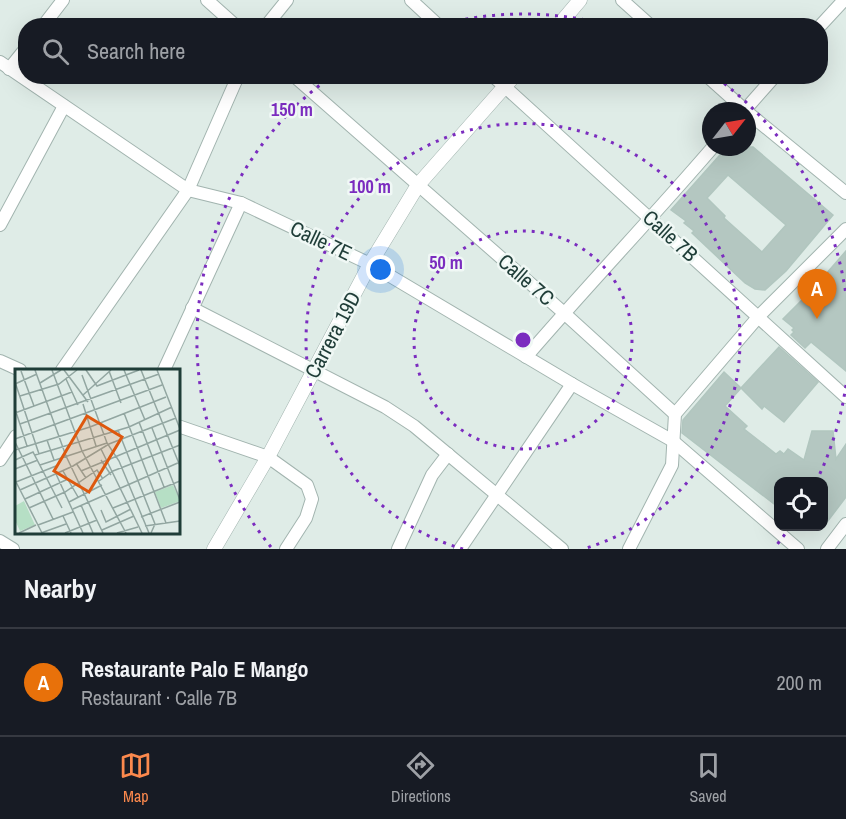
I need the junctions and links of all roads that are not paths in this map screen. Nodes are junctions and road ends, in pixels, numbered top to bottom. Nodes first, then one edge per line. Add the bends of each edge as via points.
1 (63, 0) edge
2 (207, 0) edge
3 (287, 0) edge
4 (411, 0) edge
5 (580, 0) edge
6 (622, 0) edge
7 (844, 0) edge
8 (49, 18) edge
9 (227, 18) edge
10 (272, 18) edge
11 (430, 18) edge
12 (565, 18) edge
13 (642, 18) edge
14 (827, 18) edge
15 (18, 54) edge
16 (5, 65) edge
17 (18, 74) edge
18 (32, 84) edge
19 (234, 84) edge
20 (303, 84) edge
21 (507, 84) edge
22 (511, 84) edge
23 (716, 84) edge
24 (768, 84) edge
25 (735, 102) edge
26 (753, 102) edge
27 (64, 106) junction
28 (756, 120) edge
29 (705, 156) edge
30 (418, 185) junction
31 (188, 190) junction
32 (846, 193) edge
33 (241, 204) junction
34 (4, 210) edge
35 (651, 219) junction
36 (0, 225) edge
37 (846, 229) edge
38 (370, 264) junction
39 (192, 308) junction
40 (564, 313) junction
41 (759, 316) junction
42 (526, 357) junction
43 (0, 361) edge
44 (18, 369) edge
45 (63, 369) edge
46 (164, 369) edge
47 (313, 371) junction
48 (572, 384) junction
49 (846, 397) edge
50 (675, 414) junction
51 (180, 427) edge
52 (15, 438) edge
53 (674, 441) junction
54 (448, 454) junction
55 (268, 457) junction
56 (0, 460) edge
57 (497, 494) junction
58 (846, 524) edge
59 (0, 541) edge
60 (13, 549) edge
61 (214, 549) edge
62 (286, 549) edge
63 (398, 549) edge
64 (460, 549) edge
65 (562, 549) edge
66 (629, 549) edge
67 (798, 549) edge
68 (827, 549) edge

1 - 8 street
2 - 9 street
3 - 10 street
4 - 11 street
5 - 12 street
6 - 13 street
7 - 14 street
15 - 16 street
16 - 17 street, Calle 7E
18 - 27 street, Calle 7E
19 - 31 street
20 - 30 street, Calle 7C
21 - 30 street, Carrera 19D
22 - 35 street, Calle 7B
23 - 25 street
24 - 26 street
27 - 31 street, Calle 7E
27 - 34 street
28 - 32 street
29 - 35 street
30 - 38 street, Carrera 19D
30 - 40 street, Calle 7C
31 - 33 street, Calle 7E
31 - 45 street
33 - 38 street, Calle 7E
33 - 39 street
34 - 36 street
35 - 40 street
35 - 41 street, Calle 7B
37 - 41 street
38 - 42 street, Calle 7E
38 - 47 street, Carrera 19D
39 - 46 street
39 - 47 street
40 - 42 street
40 - 50 street, Calle 7C
41 - 49 street, Calle 7B
41 - 50 street
42 - 48 street, Calle 7E
43 - 44 street
47 - 54 street via 385,407
47 - 55 street, Carrera 19D
48 - 53 street, Calle 7E
48 - 57 street
50 - 53 street
51 - 55 street
52 - 56 street
53 - 66 street via 672,465
53 - 67 street
54 - 57 street
54 - 63 street via 432,475
55 - 61 street, Carrera 19D
55 - 62 street via 307,485 312,499 306,518
57 - 64 street
57 - 65 street
58 - 68 street
59 - 60 street

